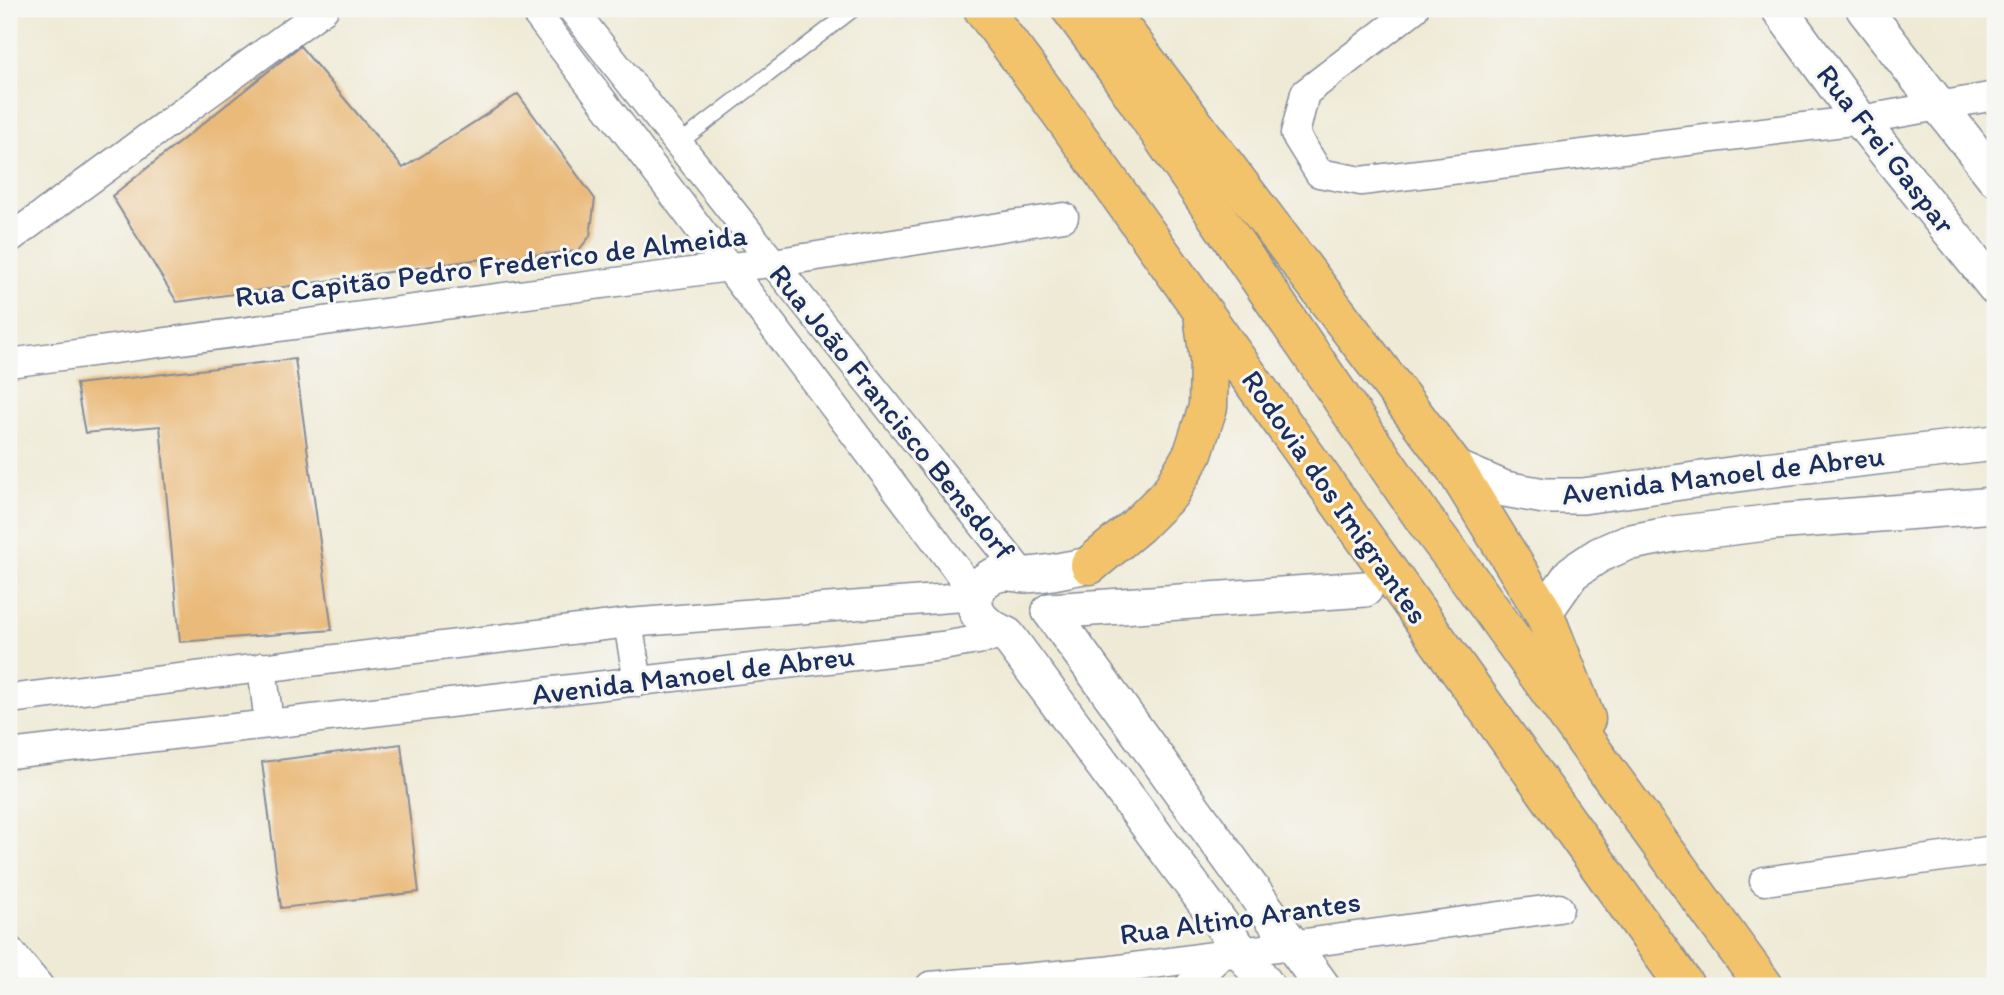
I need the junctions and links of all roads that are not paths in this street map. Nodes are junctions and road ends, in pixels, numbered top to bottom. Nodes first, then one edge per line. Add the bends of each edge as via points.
1 (324, 9) edge
2 (533, 9) edge
3 (572, 9) edge
4 (854, 9) edge
5 (983, 9) edge
6 (1071, 9) edge
7 (1107, 9) edge
8 (1414, 9) edge
9 (1779, 9) edge
10 (1864, 9) edge
11 (1995, 96) edge
12 (1938, 105) junction
13 (1860, 120) junction
14 (678, 144) junction
15 (1995, 178) edge
16 (1063, 217) dead end
17 (9, 239) edge
18 (773, 264) junction
19 (729, 267) junction
20 (1995, 287) edge
21 (1202, 312) junction
22 (9, 363) edge
23 (1995, 443) edge
24 (1454, 467) junction
25 (1765, 470) junction
26 (1995, 505) edge
27 (1775, 522) junction
28 (1090, 565) joint
29 (1024, 576) junction
30 (1365, 589) joint
31 (976, 596) junction
32 (1116, 607) junction
33 (1050, 611) junction
34 (1544, 614) junction
35 (628, 623) junction
36 (1007, 635) junction
37 (1439, 643) junction
38 (1078, 652) junction
39 (262, 667) junction
40 (638, 682) junction
41 (9, 699) edge
42 (269, 723) junction
43 (9, 754) edge
44 (1602, 764) junction
45 (1995, 850) edge
46 (1763, 881) dead end
47 (1559, 908) dead end
48 (1290, 944) junction
49 (9, 950) edge
50 (1231, 954) junction
51 (1106, 978) edge
52 (39, 986) edge
53 (930, 986) edge
54 (1189, 986) edge
55 (1267, 986) edge
56 (1322, 986) edge
57 (1685, 986) edge
58 (1764, 986) edge

1 - 17 street
2 - 19 street
3 - 14 street, Rua João Francisco Bensdorf
4 - 14 lane
5 - 21 highway, Rodovia dos Imigrantes
6 - 44 highway, Rodovia dos Imigrantes via 1424,519
7 - 24 highway
8 - 13 street via 1305,93 1295,134 1319,173 1360,181
9 - 13 street, Rua Frei Gaspar
10 - 12 street
11 - 12 street
12 - 13 street
12 - 15 street
13 - 20 street, Rua Frei Gaspar
14 - 18 street, Rua João Francisco Bensdorf
16 - 18 street, Rua Capitão Pedro Frederico de Almeida
18 - 19 street, Rua Capitão Pedro Frederico de Almeida
18 - 29 street, Rua João Francisco Bensdorf
19 - 22 street, Rua Capitão Pedro Frederico de Almeida
19 - 31 street
21 - 28 highway via 1209,360 1208,407 1193,453 1170,493
21 - 37 highway, Rodovia dos Imigrantes
23 - 25 street, Avenida Manoel de Abreu
24 - 25 street, Avenida Manoel de Abreu via 1505,489 1544,496 1583,496
24 - 34 highway
25 - 27 street
26 - 27 street, Avenida Manoel de Abreu
27 - 34 street, Avenida Manoel de Abreu via 1626,543 1573,573
28 - 29 street
29 - 31 street via 995,575
29 - 33 street, Rua João Francisco Bensdorf via 1043,584
30 - 32 street
30 - 37 highway via 1384,594
31 - 35 street, Avenida Manoel de Abreu
31 - 36 street via 978,614
32 - 33 street
32 - 38 street via 1087,627
33 - 36 street, Avenida Manoel de Abreu via 1038,632
33 - 38 street, Rua João Francisco Bensdorf
34 - 44 highway
35 - 39 street, Avenida Manoel de Abreu
35 - 40 street
36 - 40 street, Avenida Manoel de Abreu
36 - 50 street
37 - 57 highway, Rodovia dos Imigrantes
38 - 48 street, Rua João Francisco Bensdorf
39 - 41 street, Avenida Manoel de Abreu
39 - 42 street
40 - 42 street, Avenida Manoel de Abreu
42 - 43 street, Avenida Manoel de Abreu
44 - 58 highway, Rodovia dos Imigrantes
45 - 46 street
47 - 48 street, Rua Altino Arantes
48 - 50 street, Rua Altino Arantes
48 - 56 street, Rua João Francisco Bensdorf
49 - 52 street
50 - 51 street, Rua Altino Arantes
50 - 54 street
50 - 55 street
51 - 53 street, Rua Altino Arantes

